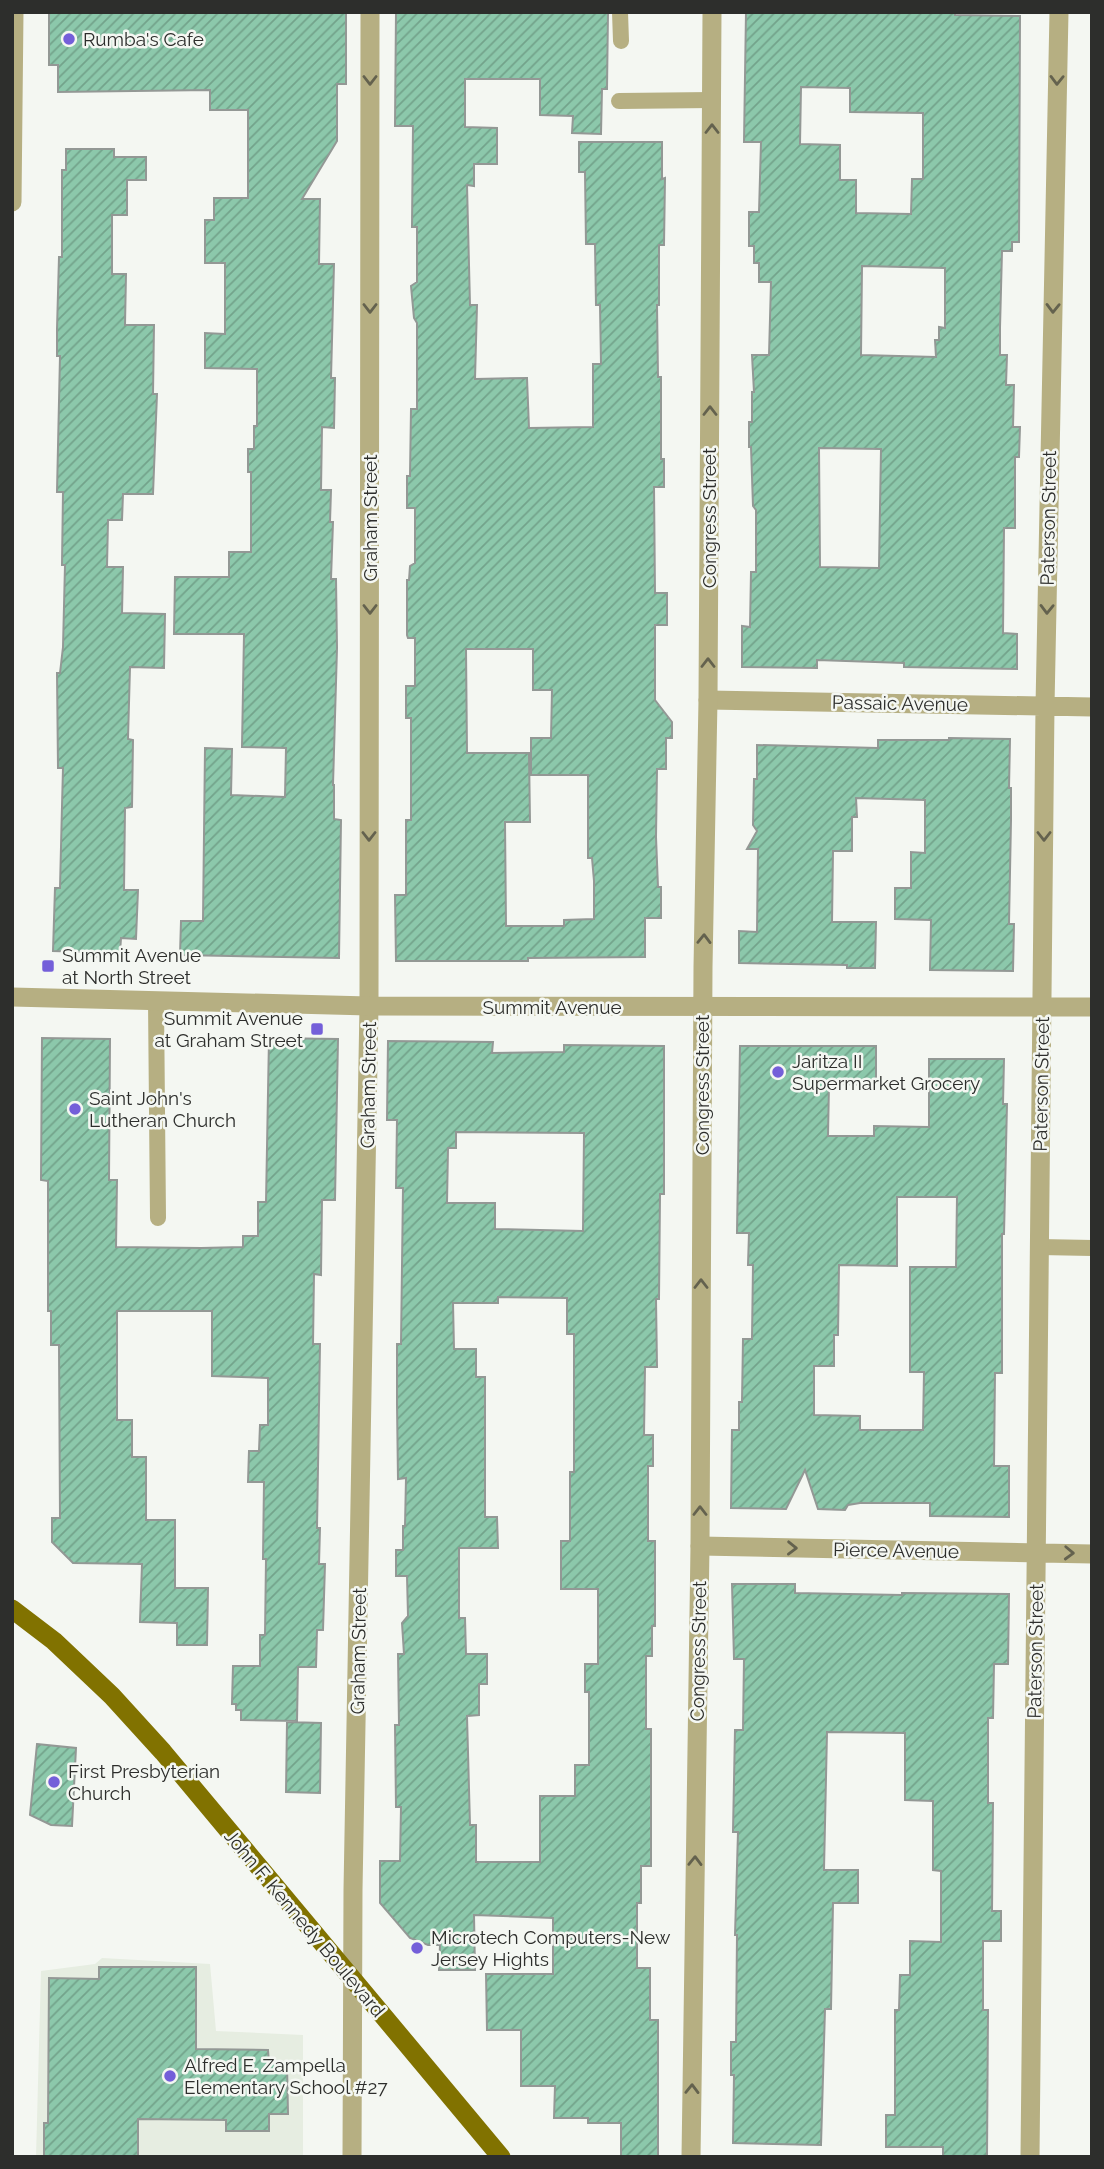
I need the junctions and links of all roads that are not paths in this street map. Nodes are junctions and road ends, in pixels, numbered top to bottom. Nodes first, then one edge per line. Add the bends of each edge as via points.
1 (14, 12) edge
2 (370, 12) edge
3 (620, 12) edge
4 (712, 12) edge
5 (1059, 12) edge
6 (621, 41) dead end
7 (712, 100) junction
8 (619, 101) dead end
9 (12, 202) edge
10 (708, 700) junction
11 (1045, 706) junction
12 (1092, 707) edge
13 (12, 997) edge
14 (156, 1001) junction
15 (369, 1006) junction
16 (1042, 1006) junction
17 (703, 1007) junction
18 (1092, 1007) edge
19 (158, 1218) dead end
20 (1040, 1247) junction
21 (1092, 1248) edge
22 (700, 1546) junction
23 (1036, 1552) junction
24 (1092, 1554) edge
25 (12, 1609) edge
26 (354, 1982) junction
27 (352, 2157) edge
28 (501, 2157) edge
29 (691, 2157) edge
30 (1030, 2157) edge

1 - 9 street
2 -> 15 street, Graham Street
3 - 6 lane
4 - 7 street, Congress Street
5 -> 11 street, Paterson Street
7 - 8 lane
10 -> 7 street, Congress Street
10 - 11 street, Passaic Avenue
17 -> 10 street, Congress Street
11 - 12 street, Passaic Avenue
11 -> 16 street, Paterson Street
13 - 14 street, Summit Avenue
14 - 15 street, Summit Avenue
14 - 19 lane
15 - 17 street, Summit Avenue
15 - 26 street, Graham Street
16 - 17 street, Summit Avenue
16 - 18 street, Summit Avenue
16 - 20 street, Paterson Street
22 -> 17 street, Congress Street
20 - 21 lane
20 - 23 street, Paterson Street
22 -> 23 street, Pierce Avenue
29 -> 22 street, Congress Street
23 -> 24 street, Pierce Avenue
23 - 30 street, Paterson Street
25 - 26 main road, John F. Kennedy Boulevard via 112,1696
26 - 27 street, Graham Street
26 - 28 main road, John F. Kennedy Boulevard

